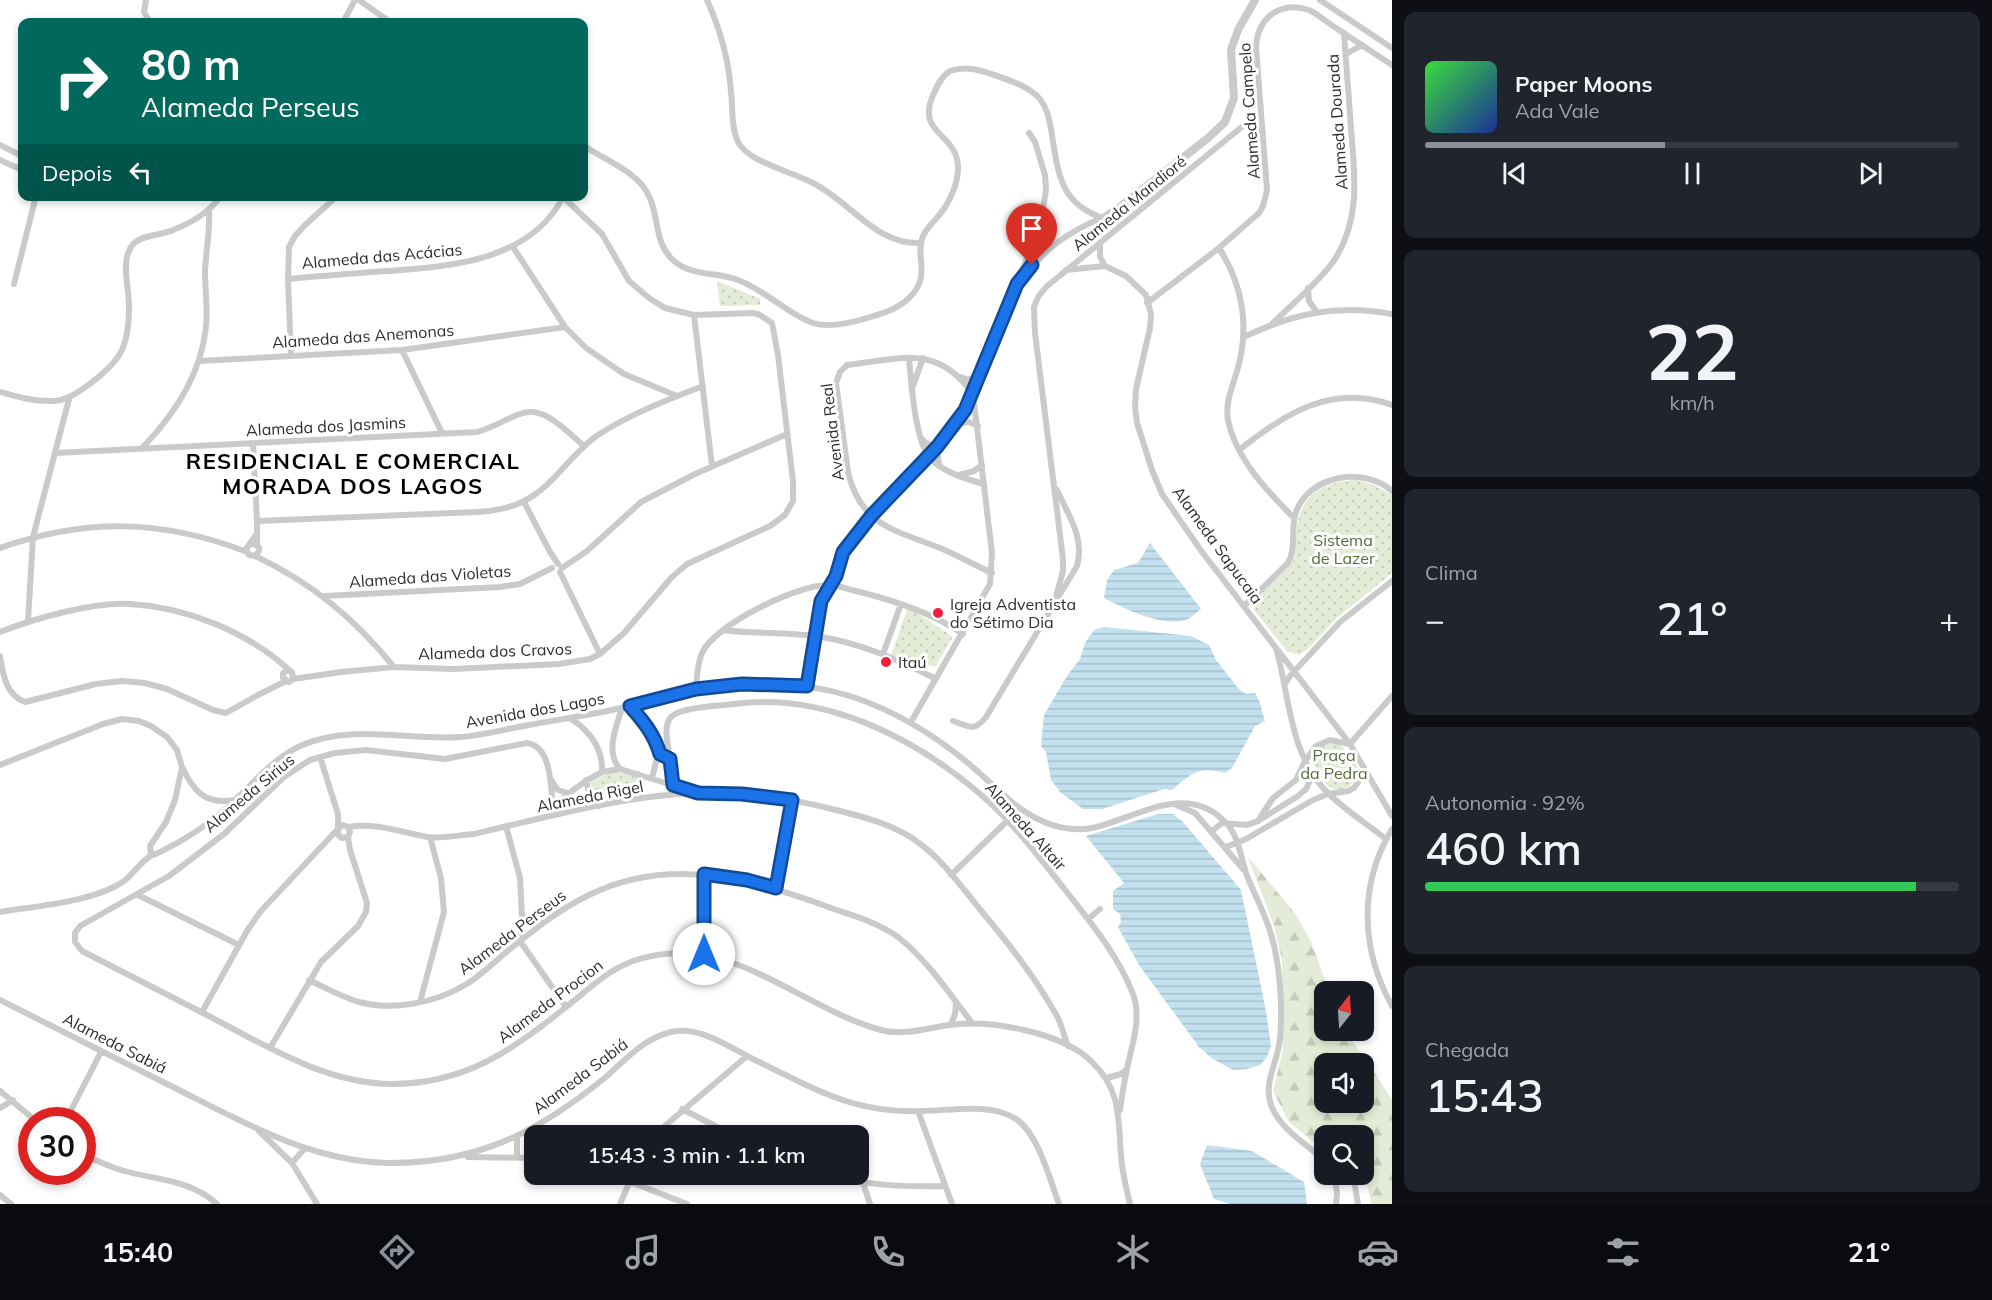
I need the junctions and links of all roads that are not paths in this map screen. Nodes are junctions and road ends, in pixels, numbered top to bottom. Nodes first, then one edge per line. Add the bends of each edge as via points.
1 (146, 0) edge
2 (357, 0) edge
3 (707, 0) edge
4 (1256, 0) edge
5 (1320, 0) edge
6 (148, 18) edge
7 (346, 18) edge
8 (384, 18) edge
9 (1344, 33) junction
10 (1362, 45) junction
11 (1392, 48) edge
12 (1346, 54) junction
13 (1392, 65) edge
14 (1260, 112) junction
15 (1245, 125) junction
16 (1263, 132) junction
17 (1029, 133) dead end
18 (0, 145) edge
19 (588, 148) edge
20 (18, 154) edge
21 (0, 160) edge
22 (18, 168) edge
23 (35, 201) edge
24 (217, 201) edge
25 (331, 201) edge
26 (559, 201) edge
27 (566, 201) edge
28 (209, 212) junction
29 (1103, 218) junction
30 (1034, 240) junction
31 (921, 243) junction
32 (1100, 245) junction
33 (513, 247) junction
34 (1219, 248) junction
35 (1047, 249) junction
36 (1105, 266) junction
37 (1066, 270) junction
38 (288, 279) junction
39 (14, 284) dead end
40 (1017, 284) junction
41 (1308, 288) junction
42 (1147, 303) junction
43 (1316, 311) junction
44 (1392, 314) edge
45 (694, 315) junction
46 (1272, 324) junction
47 (565, 327) junction
48 (1244, 337) junction
49 (402, 350) junction
50 (291, 355) junction
51 (909, 358) junction
52 (923, 358) junction
53 (199, 361) junction
54 (982, 374) junction
55 (961, 377) junction
56 (703, 386) junction
57 (912, 388) junction
58 (0, 392) edge
59 (973, 394) junction
60 (677, 396) junction
61 (69, 399) junction
62 (1392, 405) edge
63 (955, 424) junction
64 (978, 426) junction
65 (442, 433) junction
66 (787, 434) junction
67 (920, 438) junction
68 (253, 444) junction
69 (584, 446) junction
70 (937, 447) junction
71 (142, 448) junction
72 (1239, 450) junction
73 (55, 453) junction
74 (928, 456) junction
75 (982, 465) junction
76 (712, 466) junction
77 (939, 466) junction
78 (959, 475) junction
79 (984, 484) junction
80 (1054, 484) junction
81 (1390, 487) edge
82 (524, 502) junction
83 (872, 515) junction
84 (1068, 516) junction
85 (1294, 518) junction
86 (1058, 519) junction
87 (257, 521) junction
88 (33, 537) junction
89 (0, 548) edge
90 (253, 549) junction
91 (557, 568) junction
92 (1062, 571) junction
93 (992, 573) junction
94 (1073, 573) junction
95 (1392, 581) edge
96 (830, 585) junction
97 (324, 596) junction
98 (901, 604) junction
99 (1054, 604) junction
100 (1244, 606) junction
101 (28, 621) junction
102 (722, 630) junction
103 (0, 632) edge
104 (963, 634) junction
105 (816, 636) junction
106 (1275, 644) junction
107 (600, 654) junction
108 (883, 654) junction
109 (0, 656) edge
110 (0, 661) edge
111 (394, 668) junction
112 (1295, 670) junction
113 (288, 675) junction
114 (936, 679) junction
115 (807, 686) junction
116 (1285, 686) junction
117 (696, 689) junction
118 (1392, 696) edge
119 (630, 706) junction
120 (622, 708) junction
121 (570, 718) junction
122 (953, 721) dead end
123 (911, 722) junction
124 (1350, 744) junction
125 (660, 754) junction
126 (320, 757) junction
127 (670, 759) junction
128 (1305, 760) junction
129 (0, 765) edge
130 (182, 766) junction
131 (620, 769) junction
132 (1366, 771) junction
133 (602, 772) junction
134 (638, 774) junction
135 (1313, 774) junction
136 (549, 776) junction
137 (652, 778) junction
138 (586, 780) junction
139 (673, 785) junction
140 (568, 793) junction
141 (698, 793) junction
142 (1328, 794) junction
143 (669, 795) junction
144 (1298, 796) junction
145 (638, 799) junction
146 (236, 800) junction
147 (792, 800) junction
148 (1173, 804) junction
149 (1303, 805) junction
150 (555, 806) junction
151 (599, 806) junction
152 (564, 814) junction
153 (1392, 816) edge
154 (545, 818) junction
155 (1261, 819) junction
156 (1007, 821) junction
157 (1226, 823) junction
158 (1269, 825) junction
159 (506, 826) junction
160 (366, 827) junction
161 (342, 828) junction
162 (1392, 829) edge
163 (1212, 831) junction
164 (345, 837) junction
165 (430, 837) junction
166 (1386, 839) junction
167 (1238, 843) junction
168 (324, 846) junction
169 (1226, 847) junction
170 (151, 855) junction
171 (1247, 873) junction
172 (704, 874) junction
173 (951, 875) junction
174 (776, 888) junction
175 (138, 895) junction
176 (1100, 909) dead end
177 (0, 912) edge
178 (522, 916) junction
179 (1088, 919) junction
180 (544, 922) junction
181 (75, 933) joint
182 (520, 941) junction
183 (239, 945) junction
184 (704, 954) junction
185 (309, 980) junction
186 (426, 982) junction
187 (434, 993) junction
188 (0, 999) edge
189 (420, 1002) junction
190 (956, 1002) junction
191 (1392, 1006) edge
192 (567, 1007) junction
193 (201, 1012) junction
194 (972, 1023) junction
195 (951, 1024) junction
196 (1069, 1046) junction
197 (270, 1048) junction
198 (101, 1052) junction
199 (747, 1056) junction
200 (1126, 1070) junction
201 (1107, 1078) junction
202 (0, 1091) edge
203 (13, 1100) junction
204 (21, 1107) edge
205 (73, 1107) edge
206 (0, 1108) edge
207 (682, 1109) junction
208 (918, 1111) junction
209 (1119, 1119) junction
210 (665, 1125) edge
211 (713, 1125) edge
212 (256, 1129) junction
213 (517, 1136) junction
214 (304, 1149) junction
215 (1314, 1151) edge
216 (517, 1156) junction
217 (461, 1157) junction
218 (524, 1157) edge
219 (96, 1160) edge
220 (292, 1163) junction
221 (869, 1184) edge
222 (628, 1185) edge
223 (640, 1185) edge
224 (864, 1185) edge
225 (1336, 1185) edge
226 (1355, 1185) edge
227 (945, 1186) junction
228 (0, 1195) edge
229 (11, 1204) edge
230 (217, 1204) edge
231 (317, 1204) edge
232 (620, 1204) edge
233 (687, 1204) edge
234 (870, 1204) edge
235 (951, 1204) edge
236 (1059, 1204) edge
237 (1130, 1204) edge
238 (1336, 1204) edge
239 (1358, 1204) edge

1 - 6 street via 144,12
2 - 7 street
2 - 8 street
3 - 31 street via 721,38 735,135 743,149 822,188 878,232 908,243
4 - 29 street via 1238,30 1232,50 1234,98 1225,122
5 - 11 street
9 - 10 street
9 - 12 street, Alameda Dourada
9 - 14 street, Alameda Campelo via 1301,7 1283,8 1265,17 1256,38
10 - 12 street
10 - 13 street
12 - 41 street, Alameda Dourada via 1355,200 1342,245
14 - 15 street, Alameda Mandioré
14 - 16 street, Alameda Campelo
15 - 16 street
15 - 32 street, Alameda Mandioré
16 - 34 street, Alameda Campelo via 1267,190 1263,206
17 - 30 street via 1041,160 1046,190
18 - 20 street
19 - 31 street via 642,185 652,204 661,244 678,265 740,280 815,323 863,319 889,311 908,299 922,274
21 - 22 street
23 - 39 street
24 - 28 street
25 - 38 street via 295,236 289,247
26 - 33 street, Alameda das Acácias via 548,219
27 - 45 street via 602,234 629,281 640,291 665,308
28 - 53 street via 206,327
28 - 61 street via 172,231 132,244 127,257 129,313 123,349 117,362
29 - 31 street via 1078,207 1065,191 1047,112 1039,99 1016,83 972,68 955,70 943,77 932,96 928,115 954,150 958,174 945,207
29 - 35 street
30 - 35 street
30 - 40 street
32 - 36 street
32 - 37 street, Alameda Mandioré
33 - 38 street, Alameda das Acácias via 466,263
33 - 47 street
34 - 42 street, Alameda Campelo
34 - 48 street via 1238,286
35 - 40 street
36 - 37 street
36 - 42 street via 1137,284
37 - 80 street, Alameda Mandioré via 1042,292 1034,307
38 - 50 street
40 - 54 street
41 - 43 street
41 - 46 street, Alameda Dourada
42 - 100 street, Alameda Sapucaia via 1149,339 1135,407 1152,470 1176,517
43 - 44 street via 1344,309
43 - 46 street
45 - 56 street
45 - 66 street, Alameda dos Cravos via 744,313 760,315 772,323
46 - 48 street
47 - 49 street, Alameda das Anemonas
47 - 60 street via 586,348 624,374
48 - 72 street via 1227,403 1228,420
49 - 50 street, Alameda das Anemonas
49 - 65 street
50 - 53 street, Alameda das Anemonas
51 - 52 street, Avenida Real
51 - 57 street
51 - 83 street, Avenida Real via 846,365 836,383 852,486
52 - 55 street, Avenida Real via 941,363
52 - 57 street
53 - 71 street via 184,395
54 - 55 street via 968,380
54 - 59 street
55 - 59 street, Avenida Real
56 - 60 street
56 - 76 street
57 - 67 street
58 - 61 street via 35,400
59 - 63 street
59 - 64 street
60 - 69 street via 624,420
61 - 73 street
62 - 72 street via 1348,399 1309,405 1276,422
63 - 64 street via 969,422
63 - 70 street
64 - 75 street
65 - 68 street, Alameda dos Jasmins
65 - 69 street, Alameda dos Jasmins via 477,432 522,413 537,412
66 - 76 street, Alameda das Violetas
66 - 107 street, Alameda dos Cravos via 794,501 785,515 770,526 687,564
67 - 70 street
67 - 74 street
68 - 71 street, Alameda dos Jasmins
68 - 87 street
69 - 82 street
70 - 74 street
70 - 77 street
71 - 73 street, Alameda dos Jasmins
72 - 85 street
73 - 88 street
74 - 77 street
74 - 83 street
75 - 78 street
75 - 79 street
76 - 91 street, Alameda das Violetas via 641,502 587,551
77 - 78 street
78 - 79 street
79 - 93 street
80 - 84 street, Alameda Mandioré
80 - 86 street, Alameda Mandioré
81 - 85 street via 1356,477 1333,480 1305,498
82 - 87 street via 477,512
82 - 91 street
83 - 93 street, Avenida Real via 883,526
83 - 96 street via 843,552
84 - 86 street
84 - 94 street, Alameda Mandioré via 1080,547
85 - 100 street via 1291,558
86 - 92 street, Alameda Mandioré
87 - 90 street
88 - 89 street
88 - 90 street via 122,525 154,527
88 - 101 street
90 - 97 street via 265,561
91 - 97 street, Alameda das Violetas via 520,584 501,587
91 - 107 street
92 - 94 street
92 - 99 street, Alameda Mandioré
93 - 104 street via 986,595
94 - 99 street, Alameda Mandioré
95 - 112 street via 1340,622
96 - 98 street
96 - 102 street via 804,589
96 - 105 street via 821,601
97 - 111 street
98 - 104 street
98 - 108 street
99 - 122 street, Alameda Mandioré via 978,727
100 - 106 street, Alameda Sapucaia
101 - 103 street
101 - 113 street via 94,607 129,604 162,608 227,629 255,644
102 - 105 street
102 - 117 street via 702,653
104 - 114 street
105 - 108 street
105 - 115 street
106 - 112 street, Alameda Sapucaia
106 - 116 street
107 - 111 street, Alameda dos Cravos via 559,664
108 - 114 street
109 - 110 street
110 - 113 street via 11,693 25,702 122,681 167,689 226,713
111 - 113 street, Alameda dos Cravos via 305,677
112 - 116 street
112 - 124 street, Alameda Sapucaia
114 - 123 street
115 - 117 street, Avenida dos Lagos via 742,684
115 - 123 street, Avenida dos Lagos via 849,696
116 - 128 street via 1292,724
117 - 119 street, Avenida dos Lagos
118 - 124 street
119 - 120 street, Avenida dos Lagos
119 - 125 street via 649,728
120 - 121 street, Avenida dos Lagos
120 - 131 street via 612,749
121 - 133 street via 583,727 597,746 603,760
121 - 146 street, Avenida dos Lagos via 461,736 346,735 321,739 282,757
123 - 148 street, Avenida dos Lagos via 967,762 1017,806 1049,824 1092,828
124 - 128 street via 1322,741
124 - 132 street
125 - 127 street
125 - 137 street
126 - 136 street, Alameda Sirius via 366,750 445,759 533,744 545,755
126 - 161 street
126 - 175 street, Alameda Sirius via 300,765 224,834
127 - 139 street
127 - 156 street, Alameda Altair via 666,730 674,714 747,702 801,705 889,733 980,793
128 - 135 street
128 - 155 street via 1296,780 1273,798
129 - 130 street via 122,719 139,721 167,736
130 - 146 street via 192,787 203,796 217,801
130 - 170 street via 175,800 150,846
131 - 133 street
131 - 134 street
132 - 142 street via 1354,788
132 - 153 street
133 - 138 street
134 - 137 street
134 - 145 street via 642,786
135 - 142 street
135 - 144 street
136 - 140 street via 558,790
136 - 150 street
137 - 139 street
138 - 140 street
138 - 151 street via 589,793
139 - 141 street
139 - 143 street
140 - 150 street
141 - 143 street, Alameda Rigel
141 - 147 street, Alameda Rigel
142 - 149 street
142 - 166 street
143 - 145 street, Alameda Rigel
144 - 149 street
144 - 155 street
145 - 151 street, Alameda Rigel
146 - 170 street, Avenida dos Lagos via 205,826
147 - 173 street, Alameda Rigel via 849,813 905,834 932,854
147 - 174 street
148 - 157 street, Avenida dos Lagos via 1204,807
148 - 163 street, Avenida dos Lagos via 1189,809
149 - 158 street
150 - 152 street
150 - 154 street
151 - 152 street, Alameda Rigel
152 - 154 street, Alameda Rigel
154 - 159 street, Alameda Rigel
155 - 157 street via 1247,825
155 - 158 street
156 - 173 street
156 - 179 street, Alameda Altair
157 - 163 street
157 - 167 street, Avenida dos Lagos
158 - 167 street
159 - 165 street, Alameda Rigel via 474,834
159 - 178 street via 520,878
160 - 161 street, Alameda Rigel
160 - 164 street, Alameda Rigel
160 - 165 street, Alameda Rigel
161 - 164 street
161 - 164 street
161 - 168 street, Alameda Rigel
162 - 166 street
163 - 169 street, Avenida dos Lagos
164 - 168 street, Alameda Rigel
164 - 185 street via 363,888 366,912
165 - 186 street via 441,878 444,912
166 - 191 street via 1371,878 1367,920 1374,963
167 - 169 street
167 - 171 street, Avenida dos Lagos
168 - 183 street, Alameda Rigel via 270,900
169 - 171 street, Avenida dos Lagos
170 - 177 street via 127,879 110,889 77,899
171 - 215 street, Avenida dos Lagos via 1277,957 1281,1035 1269,1098 1279,1120
172 - 174 street, Alameda Perseus
172 - 180 street, Alameda Perseus via 633,879 592,893
172 - 184 street
173 - 196 street, Alameda Rigel via 1026,968 1057,1017
174 - 190 street, Alameda Perseus via 886,929 917,955
175 - 181 street, Alameda Sirius via 86,921
175 - 183 street
176 - 179 street
178 - 180 street
178 - 182 street
179 - 200 street, Alameda Altair via 1122,969 1133,995 1137,1022
180 - 182 street, Alameda Perseus
181 - 193 street, Alameda Procion via 75,942 82,951
182 - 187 street, Alameda Perseus via 471,981 448,993
182 - 192 street
183 - 193 street, Alameda Rigel
184 - 192 street, Alameda Procion via 663,954 635,960 592,984
184 - 195 street, Alameda Procion via 736,963 880,1030 901,1032
185 - 189 street, Alameda Perseus via 344,997 370,1004
185 - 197 street
186 - 187 street
186 - 189 street
187 - 189 street, Alameda Perseus
188 - 198 street, Alameda Sabiá
190 - 194 street, Alameda Perseus
190 - 195 street
192 - 197 street, Alameda Procion via 484,1064 460,1074 417,1083 348,1079
193 - 197 street, Alameda Procion
194 - 195 street, Alameda Procion
194 - 196 street, Alameda Procion via 1016,1029
196 - 201 street, Alameda Procion via 1089,1058
198 - 205 street
198 - 212 street, Alameda Sabiá
199 - 207 street
199 - 208 street, Alameda Sabiá via 826,1094 872,1108
199 - 213 street, Alameda Sabiá via 699,1034 666,1033 635,1050 564,1108
200 - 201 street
200 - 209 street, Alameda Altair
201 - 209 street, Alameda Procion
202 - 203 street
203 - 204 street
203 - 206 street
207 - 210 street
207 - 211 street
208 - 227 street
208 - 236 street, Alameda Sabiá via 990,1111 1017,1119 1035,1142
209 - 237 street, Alameda Procion via 1121,1158
212 - 214 street, Alameda Sabiá
212 - 220 street
213 - 216 street
213 - 217 street, Alameda Sabiá
214 - 217 street, Alameda Sabiá via 386,1163
214 - 220 street
216 - 217 street
216 - 218 street
219 - 230 street via 121,1170 183,1184
220 - 231 street
221 - 227 street
222 - 232 street
223 - 233 street
224 - 234 street
225 - 238 street
226 - 239 street
227 - 235 street
228 - 229 street

